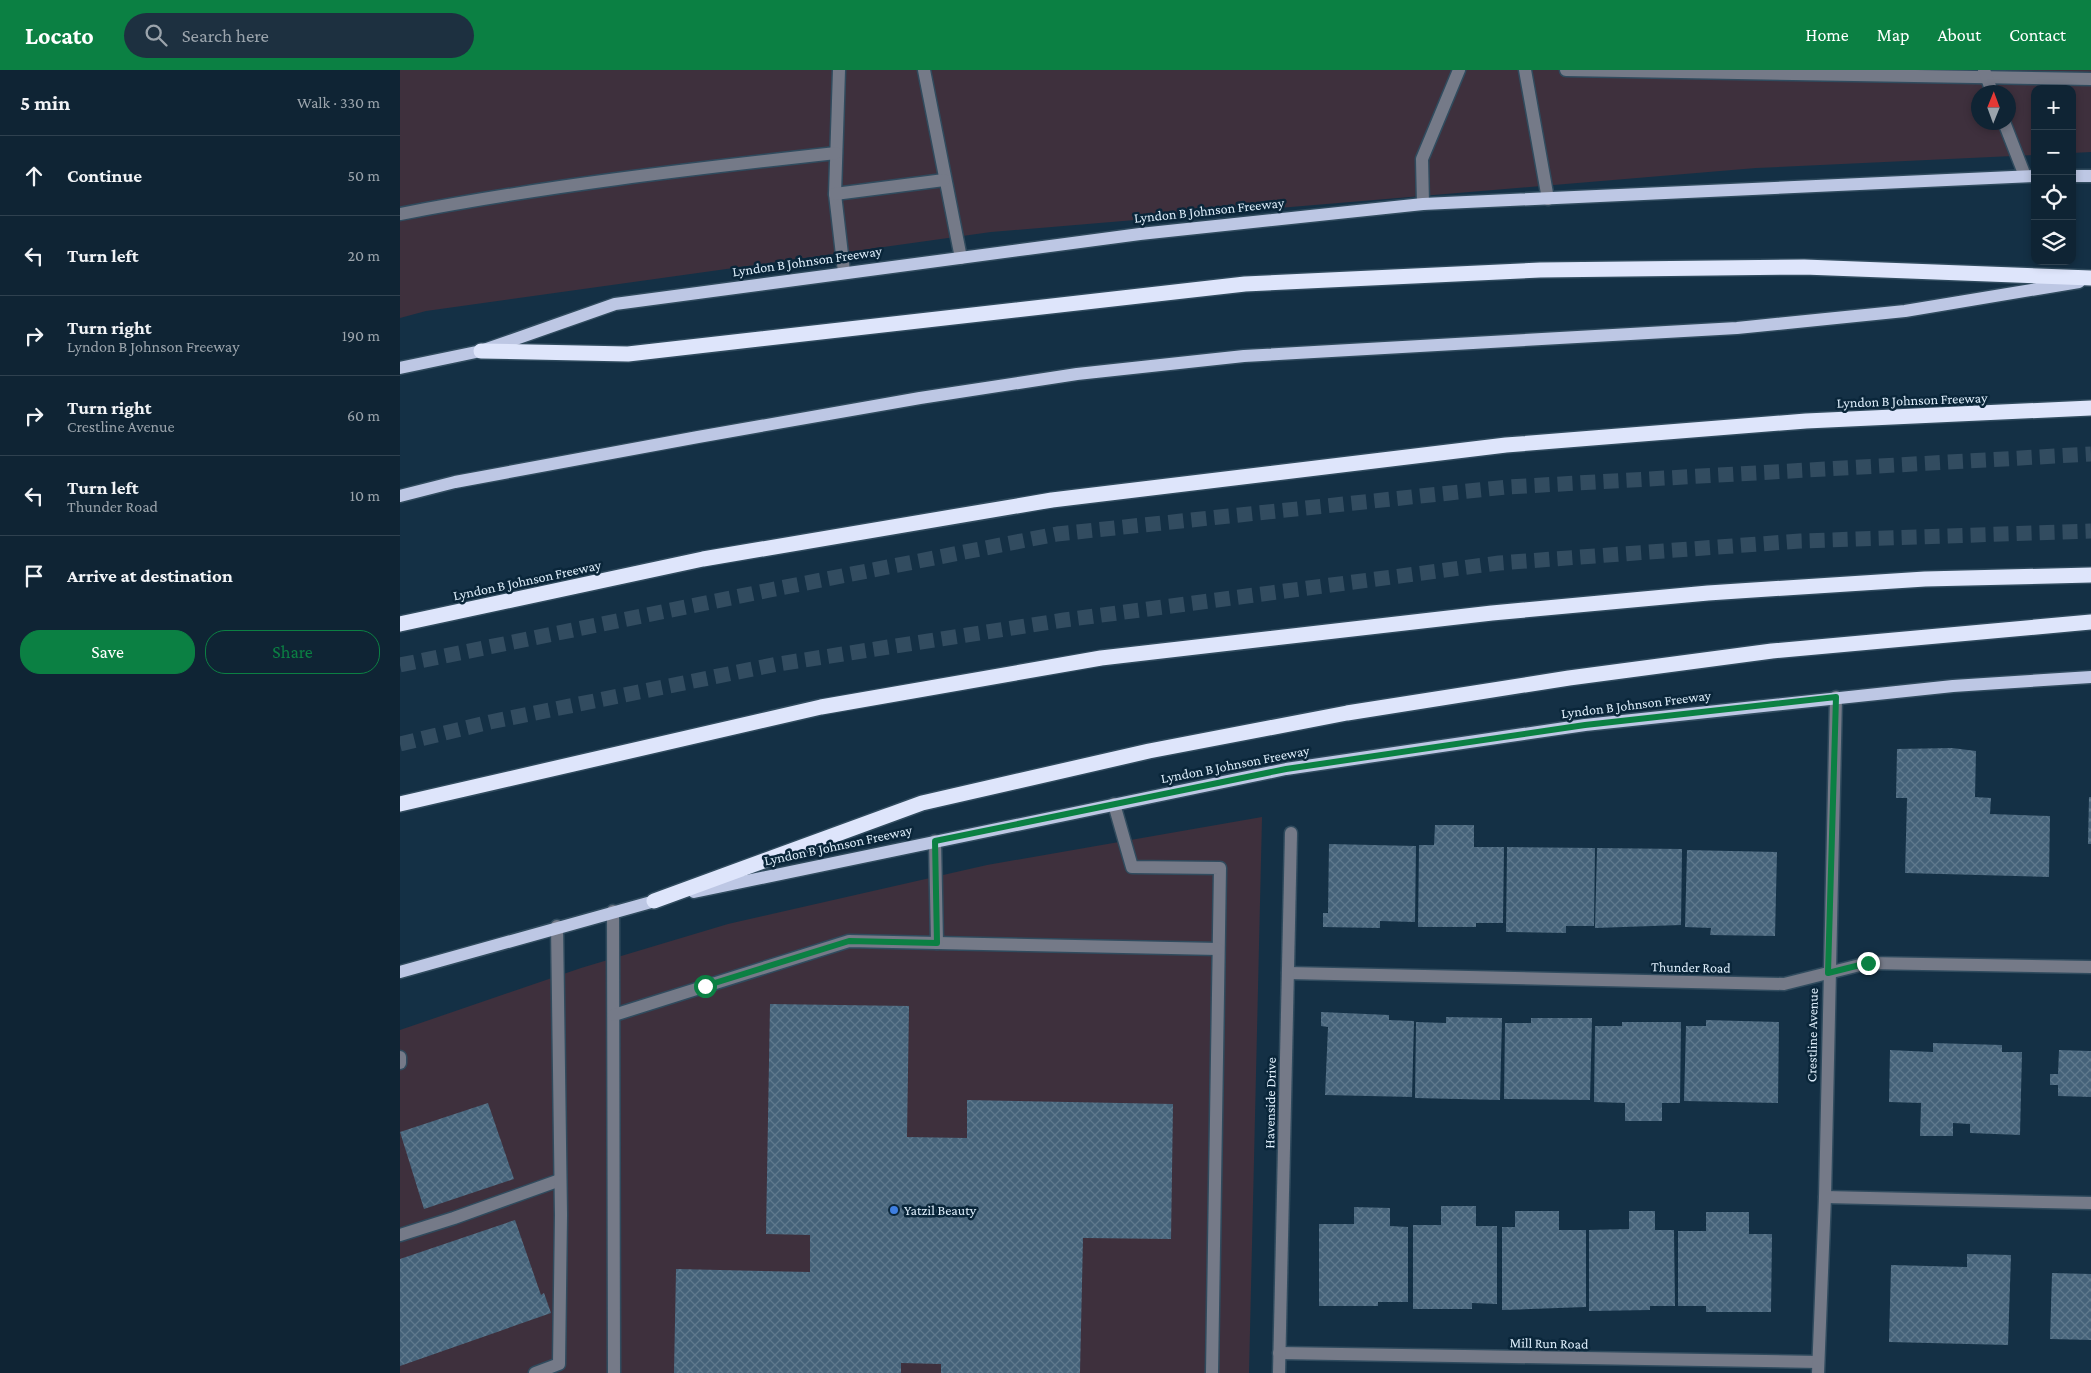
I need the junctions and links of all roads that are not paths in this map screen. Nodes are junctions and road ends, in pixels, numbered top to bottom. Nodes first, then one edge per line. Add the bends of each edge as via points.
1 (840, 70) edge
2 (924, 70) edge
3 (1459, 70) edge
4 (1526, 70) edge
5 (1566, 70) edge
6 (1985, 73) edge
7 (2091, 78) edge
8 (1989, 85) edge
9 (2008, 130) edge
10 (836, 153) junction
11 (2030, 176) edge
12 (2076, 176) edge
13 (2091, 176) edge
14 (944, 180) junction
15 (835, 194) junction
16 (1548, 199) junction
17 (1423, 204) junction
18 (400, 214) edge
19 (961, 258) junction
20 (844, 272) junction
21 (2091, 279) edge
22 (481, 351) junction
23 (400, 368) edge
24 (2091, 408) edge
25 (400, 496) edge
26 (2091, 575) edge
27 (2091, 622) edge
28 (400, 624) edge
29 (2091, 677) edge
30 (1836, 697) junction
31 (400, 804) edge
32 (1114, 804) junction
33 (1291, 833) dead end
34 (935, 841) junction
35 (654, 900) junction
36 (613, 911) junction
37 (557, 926) junction
38 (937, 943) junction
39 (1218, 949) junction
40 (2091, 967) edge
41 (400, 972) edge
42 (1288, 972) junction
43 (1828, 973) junction
44 (614, 1015) junction
45 (400, 1057) edge
46 (400, 1063) edge
47 (560, 1180) junction
48 (1824, 1197) junction
49 (2091, 1203) edge
50 (400, 1235) edge
51 (1279, 1353) junction
52 (1818, 1368) edge
53 (535, 1373) edge
54 (614, 1373) edge
55 (1212, 1373) edge
56 (1279, 1373) edge

1 - 10 street
2 - 14 street
3 - 17 street via 1422,159
4 - 16 street
5 - 6 street
6 - 7 street
6 - 8 street
9 - 11 street
10 - 15 street
10 - 18 street via 470,200
11 - 16 main road, Lyndon B Johnson Freeway
12 - 13 main road
14 - 15 street
14 - 19 street
15 - 20 street
16 - 17 main road, Lyndon B Johnson Freeway
17 - 19 main road, Lyndon B Johnson Freeway via 1140,234
19 - 20 main road, Lyndon B Johnson Freeway
20 - 22 main road, Lyndon B Johnson Freeway via 615,304
21 - 22 highway via 1804,267 1540,270 1245,284 628,354
21 - 25 main road via 1905,311 1737,328 1244,356 1077,374 708,436 455,482
22 - 23 main road, Lyndon B Johnson Freeway
24 - 28 highway, Lyndon B Johnson Freeway via 1806,421 1506,445 1052,500 702,559
26 - 31 highway via 1925,579 1708,593 1492,613 1101,658 821,707
27 - 35 highway via 1772,651 1569,678 1347,713 1158,749 922,803
29 - 30 main road, Lyndon B Johnson Freeway
30 - 32 main road, Lyndon B Johnson Freeway via 1585,725 1286,769
30 - 43 street, Crestline Avenue
32 - 34 main road, Lyndon B Johnson Freeway
32 - 39 street via 1132,867 1220,868
33 - 42 street, Havenside Drive
34 - 35 main road, Lyndon B Johnson Freeway
34 - 38 street
35 - 36 main road, Lyndon B Johnson Freeway
36 - 37 main road, Lyndon B Johnson Freeway
36 - 44 street
37 - 41 main road, Lyndon B Johnson Freeway
37 - 47 street
38 - 39 street
38 - 44 street via 849,941
39 - 55 street
40 - 43 street, Thunder Road via 1868,963
42 - 43 street, Thunder Road via 1784,984
42 - 51 street, Havenside Drive
43 - 48 street, Crestline Avenue
44 - 54 street
45 - 46 street
47 - 50 street
47 - 53 street via 559,1364
48 - 49 street
48 - 52 street, Crestline Avenue
51 - 52 street, Mill Run Road
51 - 56 street, Havenside Drive

